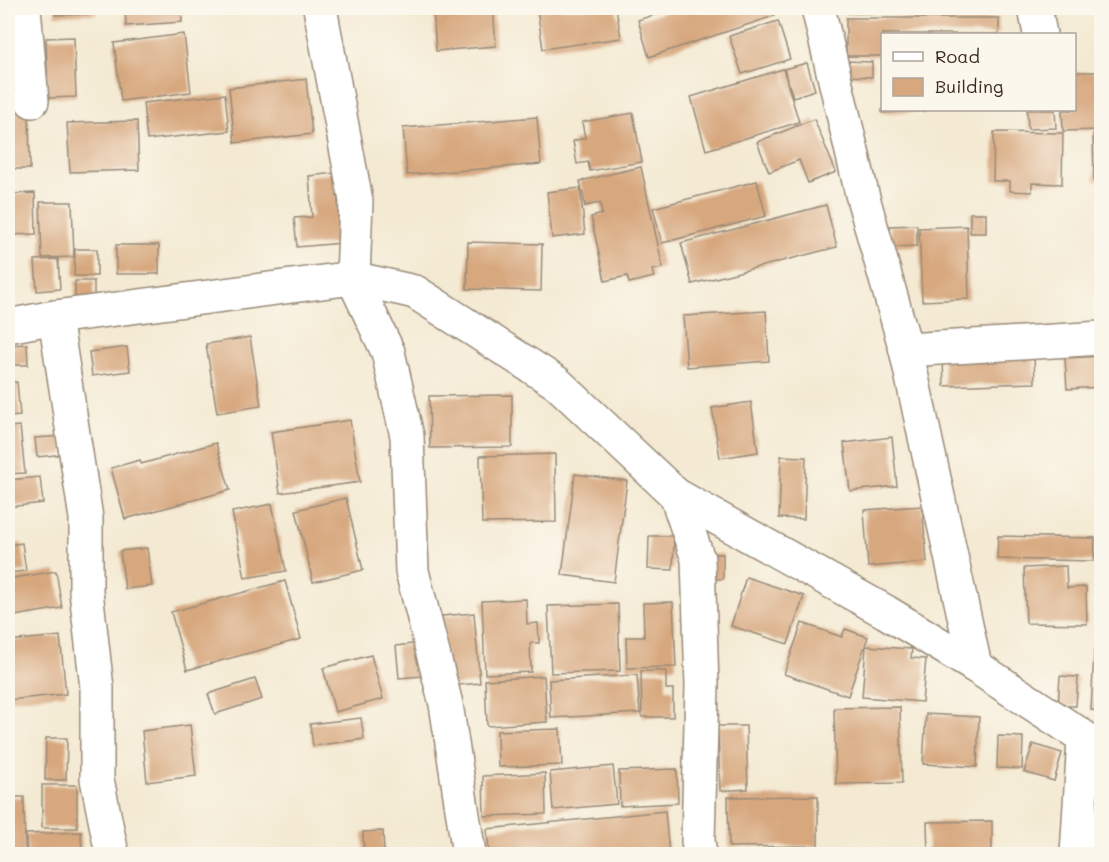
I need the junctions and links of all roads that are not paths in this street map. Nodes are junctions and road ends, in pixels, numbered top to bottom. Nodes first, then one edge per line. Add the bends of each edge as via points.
1 (24, 8) edge
2 (320, 8) edge
3 (818, 8) edge
4 (1035, 8) edge
5 (1040, 33) edge
6 (32, 101) dead end
7 (353, 278) junction
8 (55, 317) junction
9 (8, 326) edge
10 (1101, 338) edge
11 (906, 350) junction
12 (676, 495) junction
13 (975, 666) junction
14 (1093, 744) edge
15 (112, 855) edge
16 (469, 855) edge
17 (700, 855) edge
18 (1077, 855) edge

1 - 6 street
2 - 7 street via 356,201
3 - 11 street via 862,194
4 - 5 street
7 - 8 street
7 - 12 street via 415,292 557,383
7 - 16 street via 388,352 407,436 412,571 446,704
8 - 9 street
8 - 15 street via 86,518 86,591 98,688 98,779
10 - 11 street
11 - 13 street
12 - 13 street
12 - 17 street via 698,560 702,686
13 - 14 street
14 - 18 street

